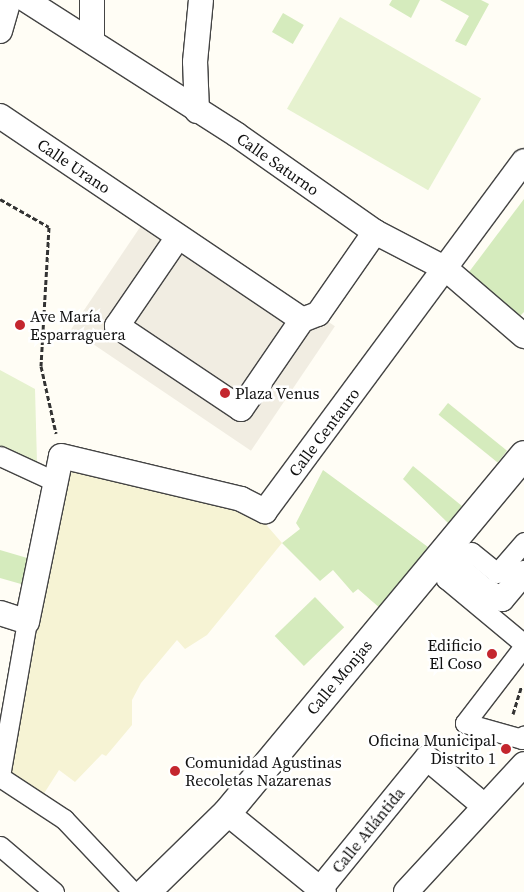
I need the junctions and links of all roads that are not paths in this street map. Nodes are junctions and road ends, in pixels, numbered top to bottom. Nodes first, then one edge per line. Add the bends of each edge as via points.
1 (9, 0) edge
2 (26, 0) edge
3 (92, 0) edge
4 (201, 0) edge
5 (0, 31) edge
6 (92, 40) junction
7 (197, 110) junction
8 (0, 116) edge
9 (524, 161) edge
10 (375, 232) junction
11 (178, 237) junction
12 (446, 269) junction
13 (310, 317) junction
14 (524, 336) edge
15 (524, 455) edge
16 (0, 456) edge
17 (54, 481) junction
18 (524, 542) edge
19 (448, 560) junction
20 (524, 573) edge
21 (0, 613) edge
22 (27, 622) junction
23 (524, 645) edge
24 (524, 735) edge
25 (524, 764) edge
26 (0, 777) edge
27 (482, 804) junction
28 (227, 813) junction
29 (0, 846) edge
30 (322, 890) edge
31 (54, 892) edge
32 (132, 892) edge
33 (146, 892) edge
34 (406, 892) edge

1 - 5 street
2 - 6 street, Calle Saturno
3 - 6 street
4 - 7 street via 195,62
6 - 7 street, Calle Saturno
7 - 10 street, Calle Saturno
8 - 11 street, Calle Urano
9 - 12 street, Calle Centauro
10 - 12 street, Calle Saturno
10 - 13 street
11 - 13 street, Calle Urano
11 - 13 street via 117,326 240,409
12 - 14 street, Calle Saturno
12 - 17 street, Calle Centauro via 265,511 242,499 61,456
15 - 19 street, Calle Monjas
16 - 17 street
17 - 22 street
18 - 19 street via 497,573 471,552
19 - 20 street via 502,599
19 - 23 street via 446,579
19 - 28 street, Calle Monjas
21 - 22 street
22 - 26 street
23 - 24 street via 465,723 522,739
25 - 27 street
26 - 32 street via 64,820
27 - 30 street, Calle Atlántida via 427,758
27 - 34 street
28 - 30 street
28 - 33 street, Calle Monjas
29 - 31 street

